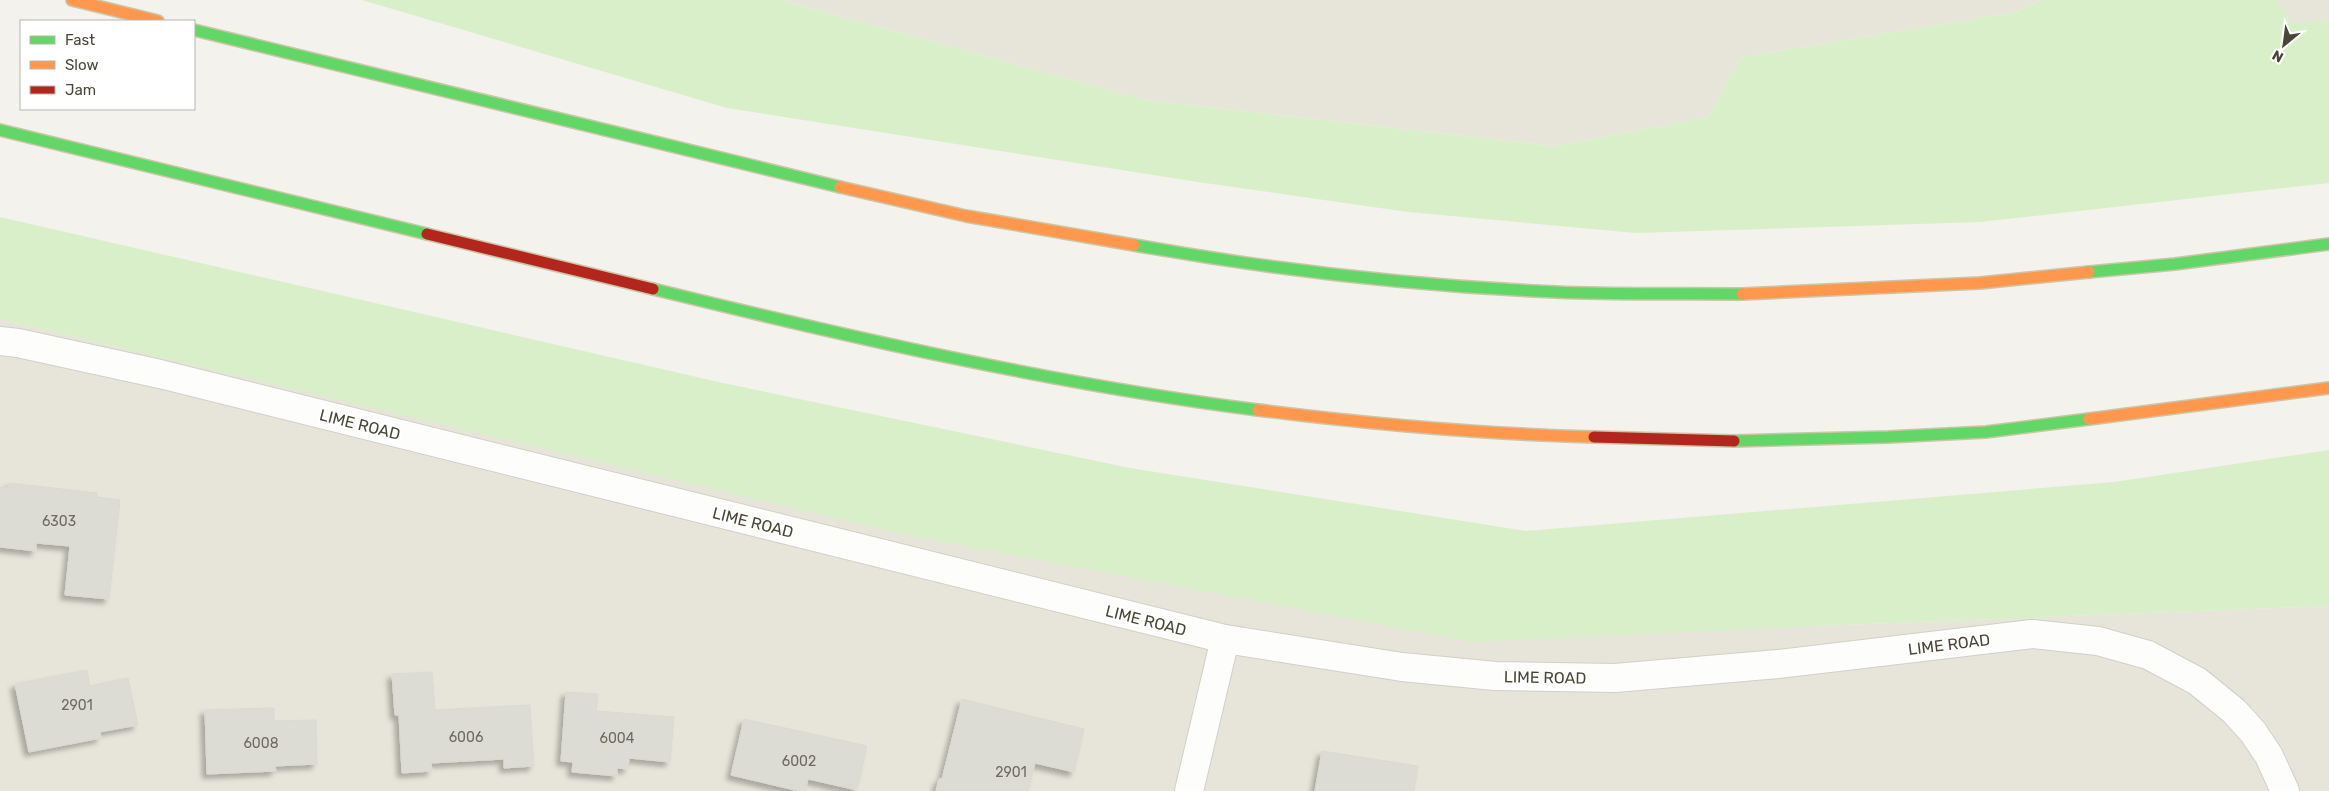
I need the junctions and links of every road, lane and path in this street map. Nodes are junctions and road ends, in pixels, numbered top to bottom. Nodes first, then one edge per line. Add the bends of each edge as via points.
1 (72, 0) edge
2 (154, 20) edge
3 (195, 30) edge
4 (0, 130) edge
5 (2329, 244) edge
6 (0, 341) edge
7 (2329, 388) edge
8 (1225, 639) junction
9 (1189, 791) edge
10 (2285, 791) edge

1 - 2 highway
3 - 5 highway via 780,174 966,216 1190,256 1374,279 1557,292 1768,294 1980,283 2175,264
4 - 7 highway via 770,318 981,364 1221,405 1341,420 1519,435 1719,441 1888,437 1986,432
6 - 8 street, LIME ROAD via 160,374
8 - 9 street
8 - 10 street, LIME ROAD via 1402,667 1495,676 1615,678 1778,664 2032,634 2098,641 2148,655 2197,681 2234,711 2253,732

